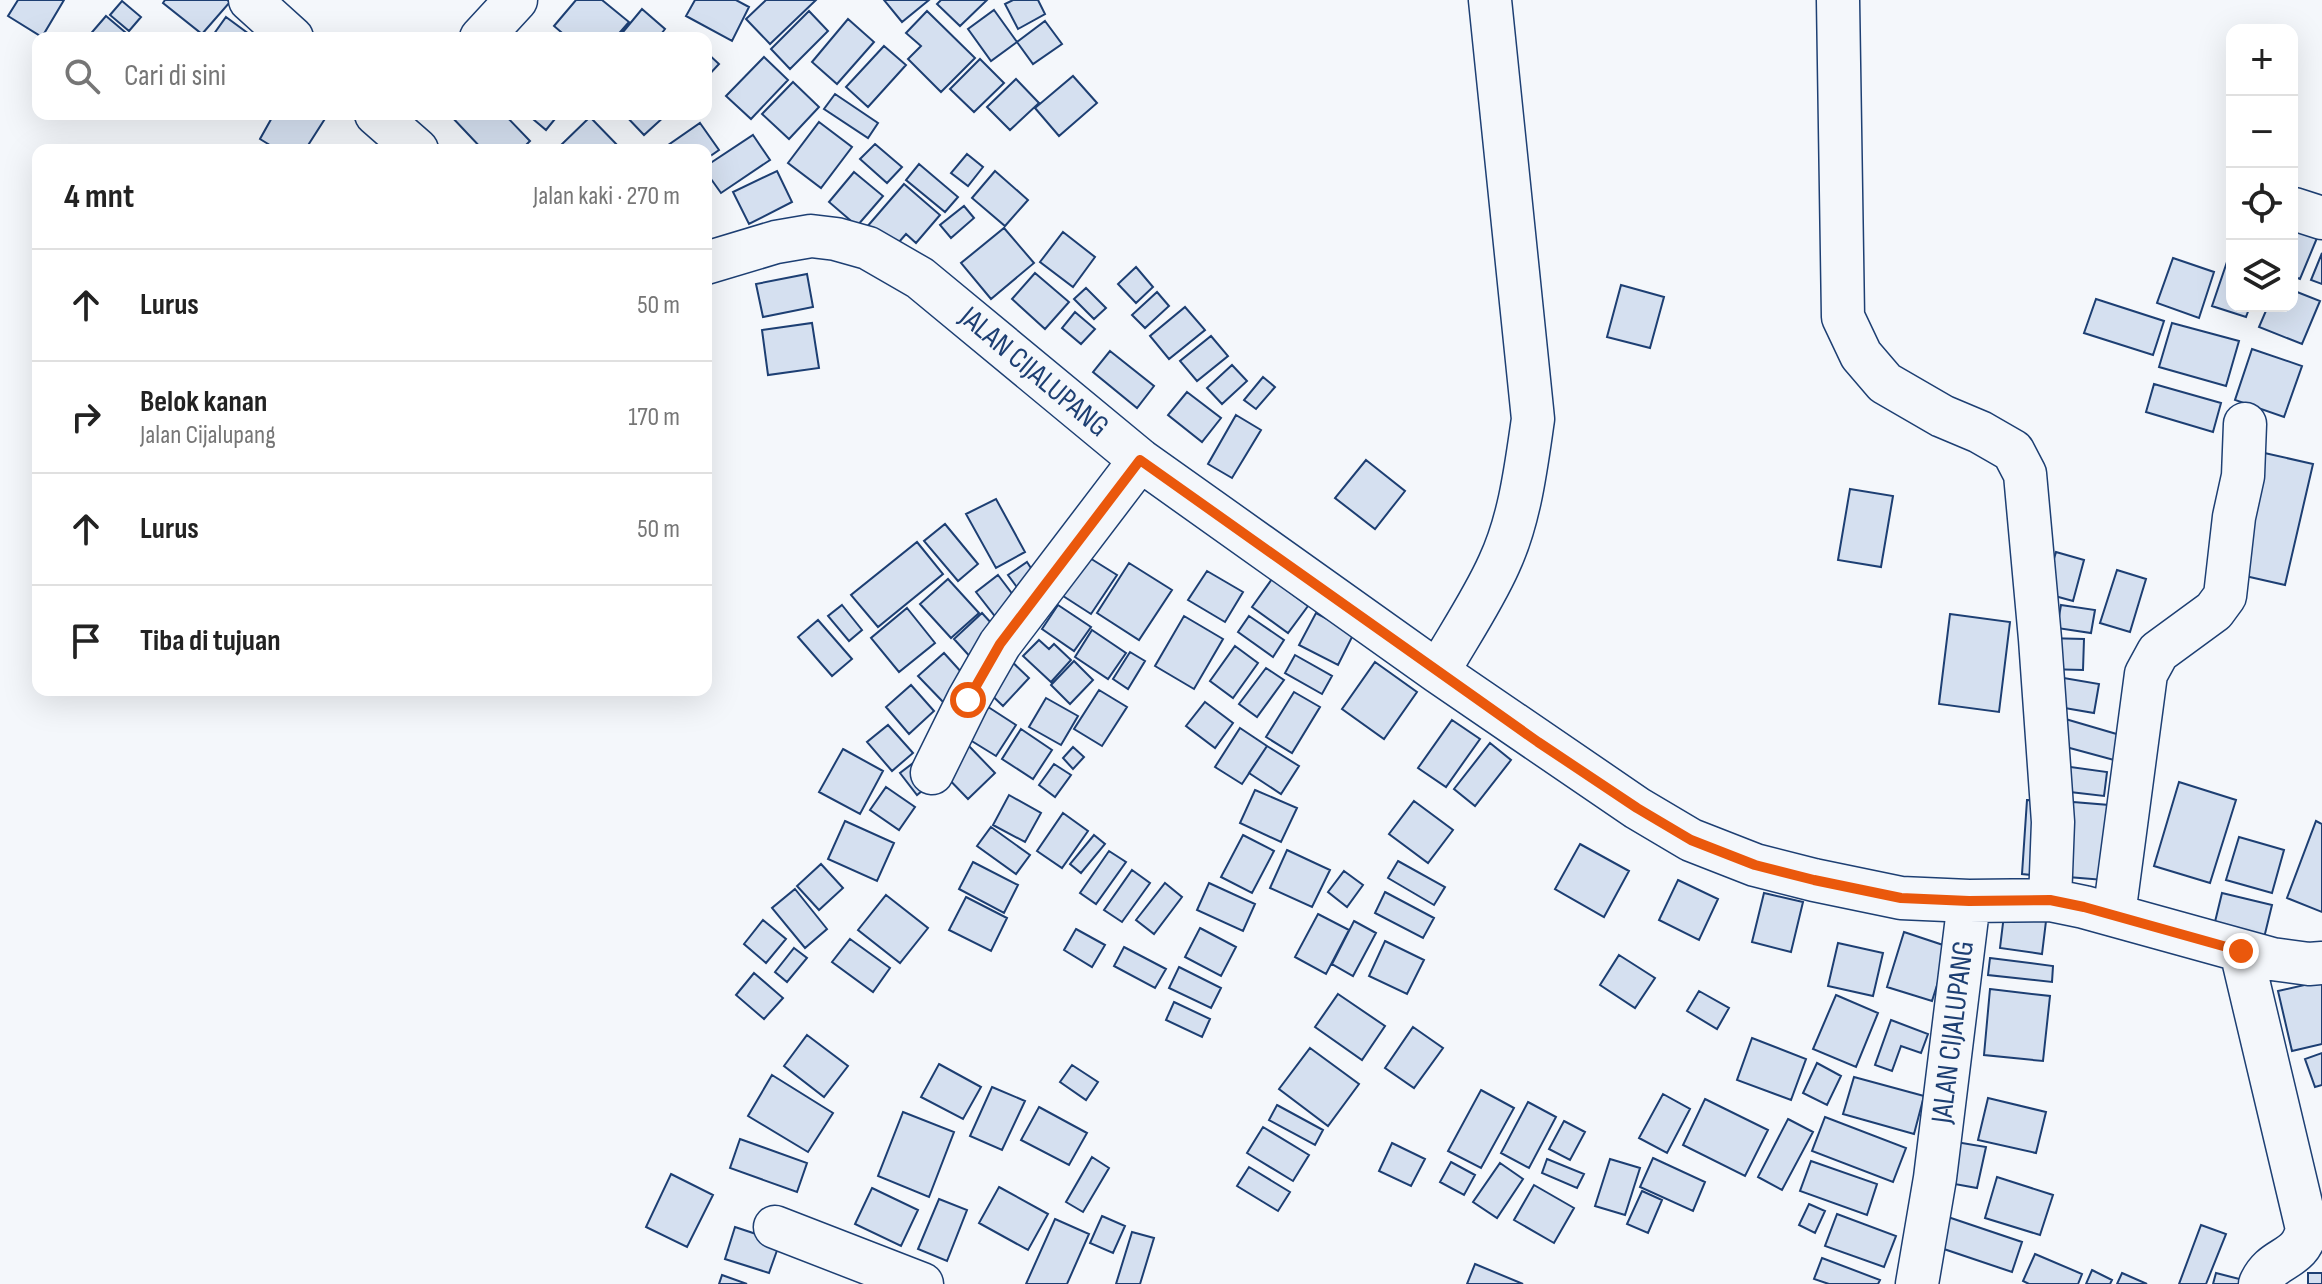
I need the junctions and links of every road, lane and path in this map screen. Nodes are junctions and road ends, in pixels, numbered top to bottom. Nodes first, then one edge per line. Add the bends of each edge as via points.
1 (250, 0) edge
2 (516, 0) edge
3 (1490, 0) edge
4 (1838, 0) edge
5 (285, 32) edge
6 (487, 32) edge
7 (712, 261) edge
8 (2245, 424) dead end
9 (1140, 460) junction
10 (1438, 672) junction
11 (932, 773) dead end
12 (2050, 900) junction
13 (1969, 901) junction
14 (2114, 915) junction
15 (2241, 951) junction
16 (2322, 963) edge
17 (775, 1227) dead end
18 (922, 1284) edge
19 (1917, 1284) edge
20 (2260, 1284) edge

1 - 5 street
2 - 6 street
3 - 10 street via 1533,419 1509,540
4 - 12 street via 1843,317 1861,355 1885,383 2013,451 2025,474 2053,822
7 - 9 street, JALAN CIJALUPANG via 811,236 868,248 920,278
8 - 14 street via 2243,476 2225,596 2214,611 2158,652 2146,674
9 - 10 street, JALAN CIJALUPANG
9 - 11 street via 1000,644
10 - 13 street, JALAN CIJALUPANG via 1637,808 1704,845 1814,880 1901,898
12 - 13 street
12 - 14 street
13 - 19 street, JALAN CIJALUPANG
14 - 15 street
15 - 16 street
15 - 20 street via 2307,1229 2297,1252 2267,1269
17 - 18 street

